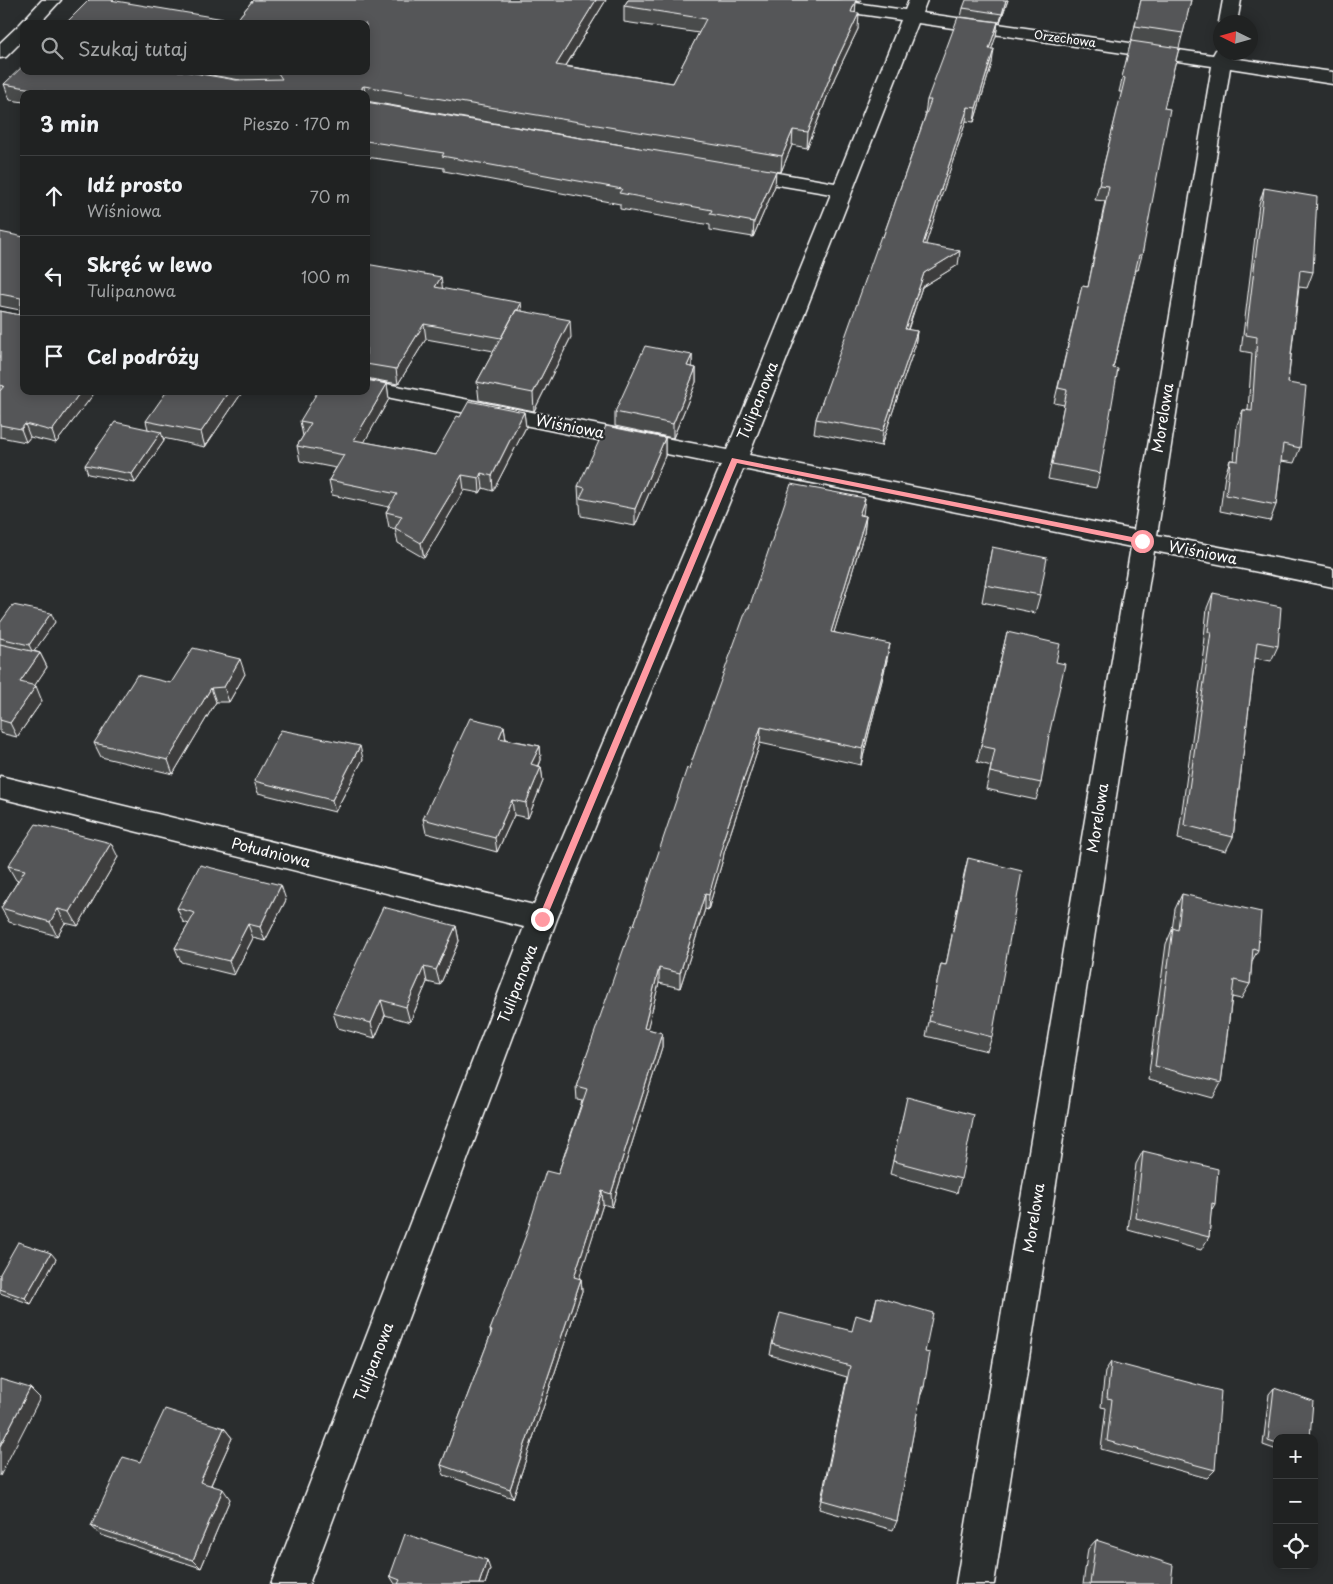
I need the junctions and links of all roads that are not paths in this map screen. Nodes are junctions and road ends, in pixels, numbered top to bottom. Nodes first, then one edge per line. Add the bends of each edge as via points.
1 (52, 0) edge
2 (798, 0) edge
3 (1232, 0) edge
4 (914, 8) edge
5 (1229, 15) edge
6 (33, 20) edge
7 (20, 33) edge
8 (2, 51) edge
9 (20, 52) edge
10 (1213, 56) edge
11 (1222, 60) edge
12 (1238, 60) edge
13 (1333, 78) edge
14 (716, 168) edge
15 (842, 190) junction
16 (370, 388) edge
17 (735, 460) junction
18 (1142, 541) junction
19 (1333, 578) edge
20 (0, 786) edge
21 (542, 919) junction
22 (290, 1584) edge
23 (975, 1584) edge

1 - 6 street
2 - 4 street, Orzechowa
3 - 5 street
4 - 10 street, Orzechowa
4 - 15 street, Tulipanowa
7 - 8 street
8 - 9 street
11 - 18 street, Morelowa
12 - 13 street, Orzechowa
14 - 15 street
15 - 17 street, Tulipanowa
16 - 17 street, Wiśniowa
17 - 18 street, Wiśniowa
17 - 21 street, Tulipanowa
18 - 19 street, Wiśniowa
18 - 23 street, Morelowa
20 - 21 street, Południowa
21 - 22 street, Tulipanowa

